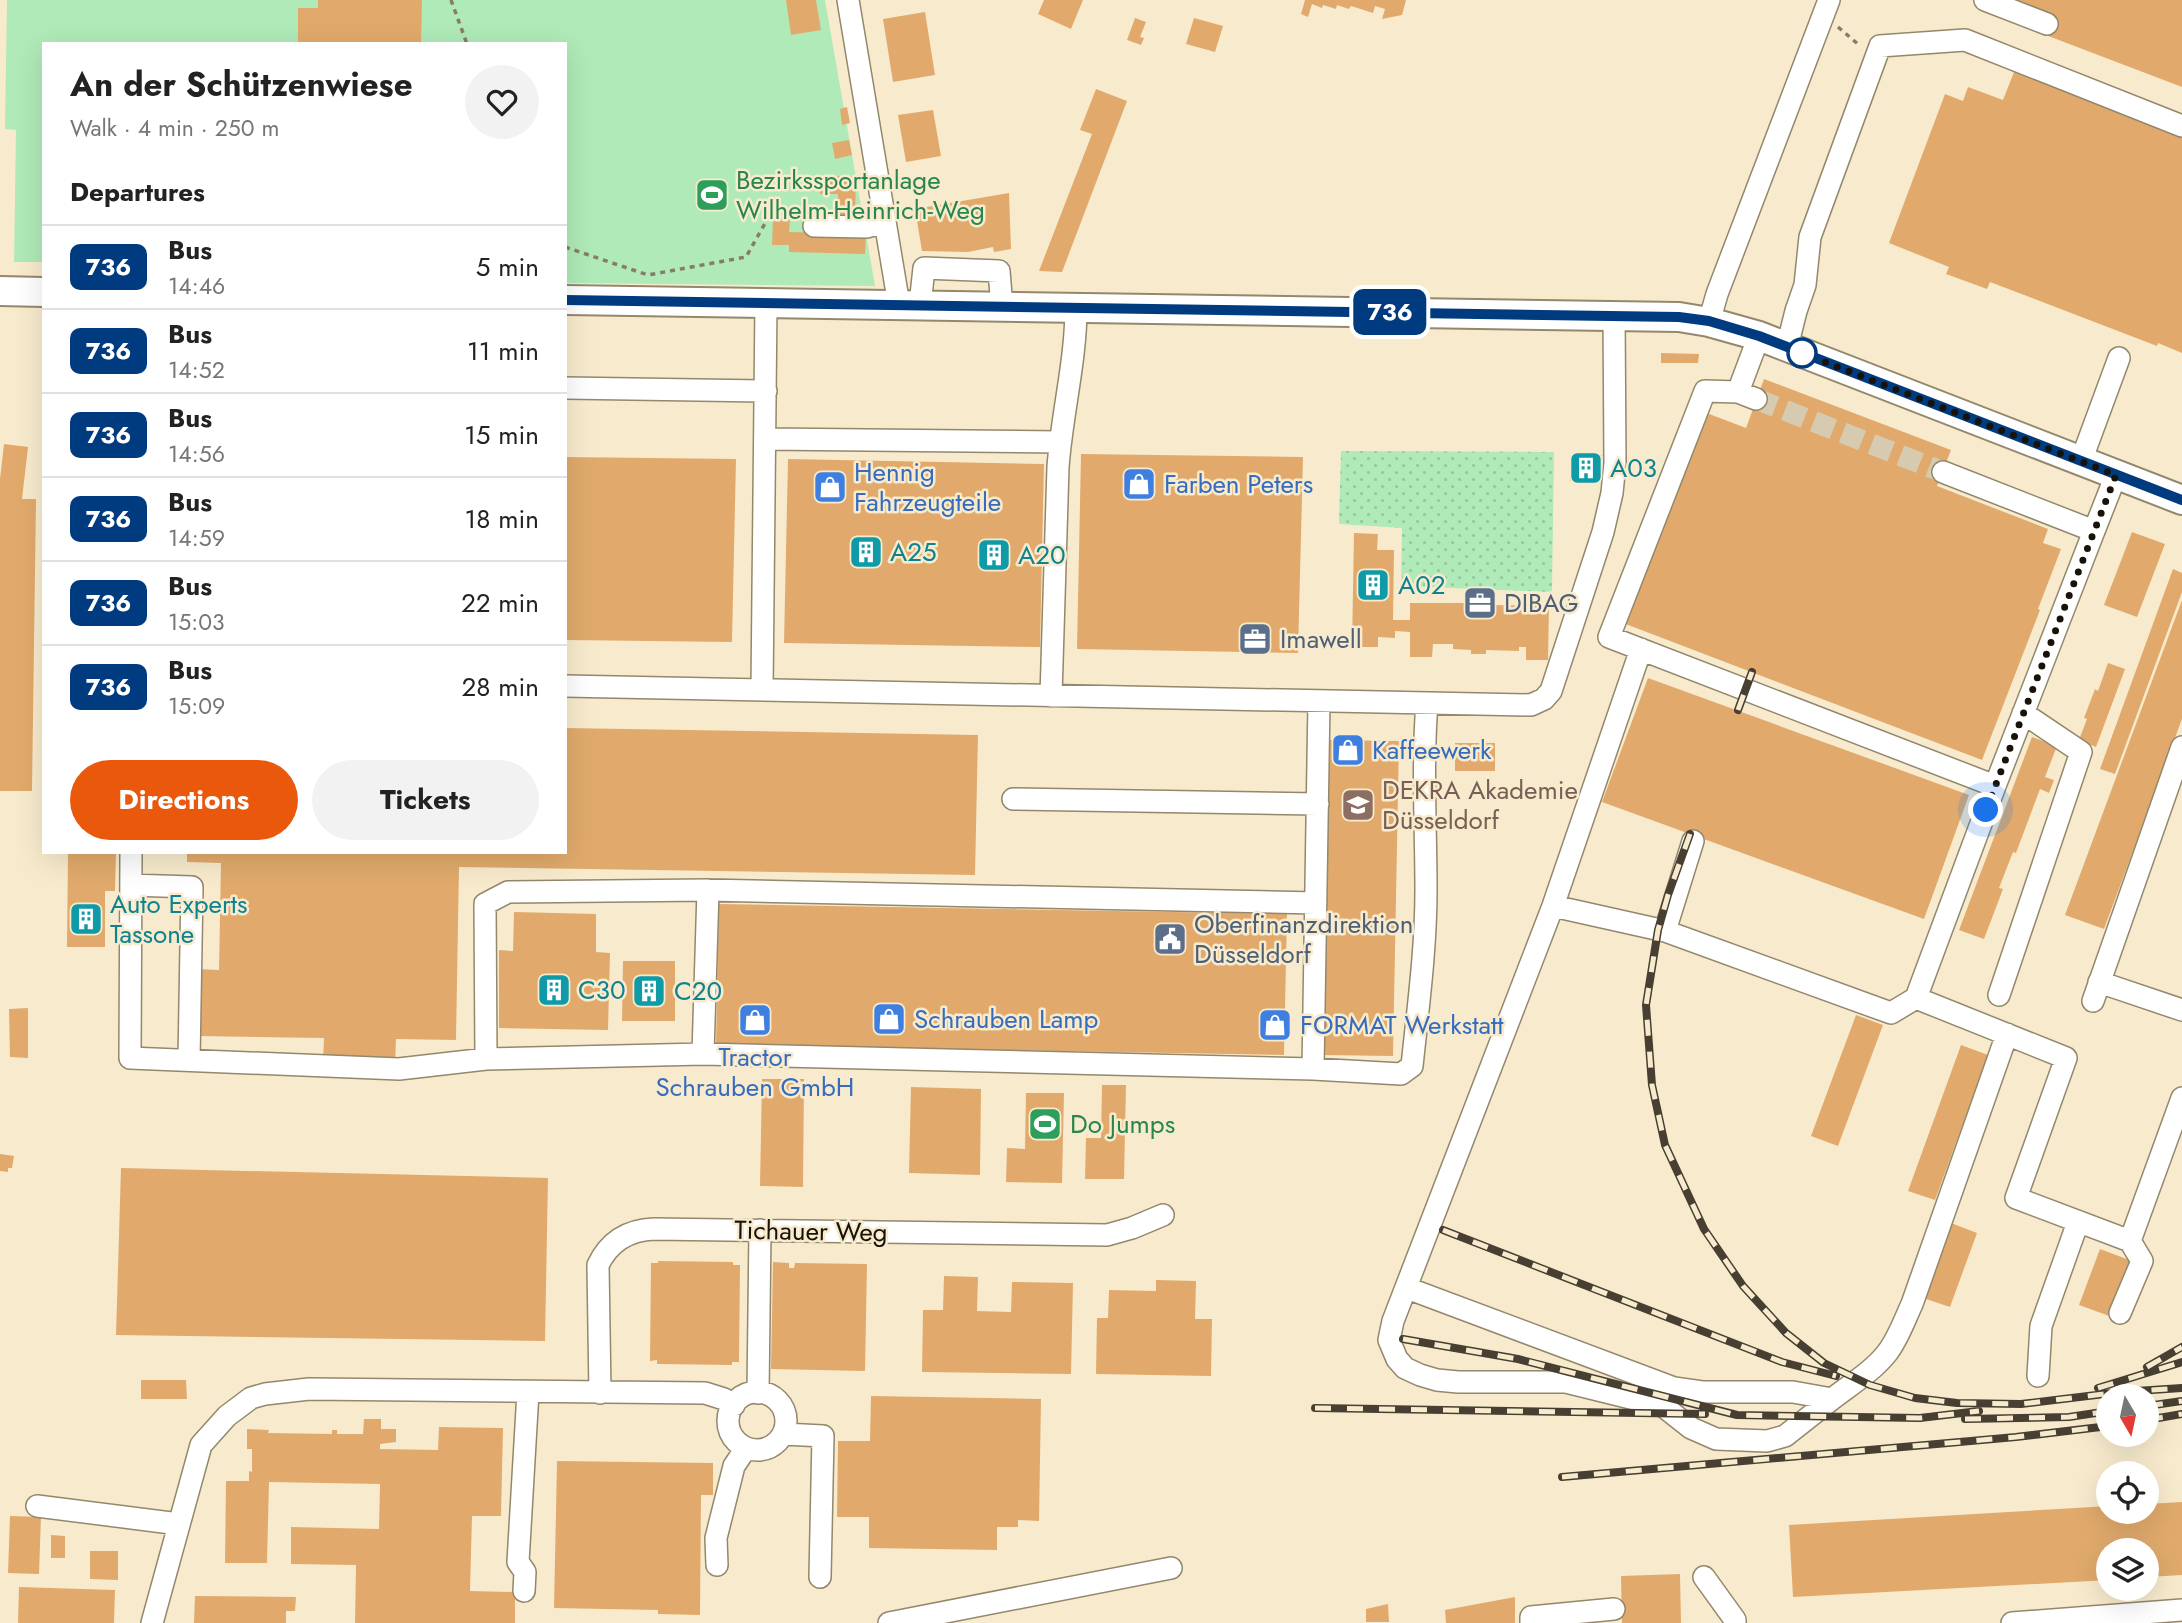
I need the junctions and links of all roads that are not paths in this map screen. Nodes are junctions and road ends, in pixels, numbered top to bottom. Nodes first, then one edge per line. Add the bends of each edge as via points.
1 (848, 0) edge
2 (1985, 0) edge
3 (1826, 8) edge
4 (2047, 24) dead end
5 (2182, 126) edge
6 (885, 222) junction
7 (814, 226) road end
8 (0, 291) edge
9 (42, 292) edge
10 (567, 300) edge
11 (766, 303) junction
12 (910, 305) junction
13 (1076, 307) junction
14 (1614, 314) junction
15 (1709, 321) junction
16 (1759, 336) junction
17 (1787, 347) junction
18 (2119, 358) dead end
19 (567, 388) edge
20 (766, 391) junction
21 (766, 439) junction
22 (1060, 442) junction
23 (2081, 461) junction
24 (1943, 472) tunnel mouth
25 (2116, 475) junction
26 (2182, 500) edge
27 (2094, 531) junction
28 (1641, 649) junction
29 (567, 686) edge
30 (762, 690) junction
31 (1051, 696) junction
32 (1319, 701) junction
33 (1427, 703) junction
34 (2023, 713) junction
35 (2182, 747) edge
36 (1994, 786) junction
37 (1013, 799) dead end
38 (1318, 804) junction
39 (1693, 841) dead end
40 (131, 854) edge
41 (131, 885) junction
42 (708, 890) junction
43 (1316, 902) junction
44 (1553, 906) junction
45 (1665, 931) junction
46 (1999, 995) dead end
47 (1916, 998) junction
48 (2182, 1010) edge
49 (2007, 1034) junction
50 (703, 1054) junction
51 (486, 1059) junction
52 (188, 1060) junction
53 (1313, 1069) junction
54 (2182, 1098) edge
55 (1163, 1215) dead end
56 (2078, 1222) junction
57 (760, 1230) junction
58 (2130, 1241) junction
59 (1406, 1288) junction
60 (2120, 1313) dead end
61 (2038, 1376) dead end
62 (528, 1392) junction
63 (600, 1392) junction
64 (758, 1393) junction
65 (1832, 1399) junction
66 (733, 1405) junction
67 (783, 1434) junction
68 (746, 1448) junction
69 (37, 1506) dead end
70 (179, 1524) junction
71 (717, 1564) dead end
72 (1171, 1568) dead end
73 (820, 1577) dead end
74 (1704, 1577) dead end
75 (524, 1591) dead end
76 (1614, 1609) dead end
77 (2182, 1611) edge
78 (152, 1623) edge
79 (889, 1623) edge
80 (1531, 1623) edge
81 (1735, 1623) edge
82 (2012, 1623) edge

1 - 6 street
2 - 4 street
3 - 15 street
5 - 17 street via 1965,40 1880,46 1810,237 1805,285
6 - 7 street via 867,227
6 - 12 street
8 - 9 main road
10 - 11 main road
11 - 12 main road
11 - 20 street
12 - 13 main road
13 - 14 main road
13 - 22 street
14 - 15 main road
14 - 33 street via 1612,493 1551,691 1531,705
15 - 16 main road
16 - 17 main road
16 - 28 street via 1747,396 1705,391 1609,637
17 - 23 main road
18 - 23 street
19 - 20 street
20 - 21 street
21 - 22 street
21 - 30 street
22 - 31 street
23 - 25 main road
24 - 27 street
25 - 26 main road
25 - 27 street
27 - 34 street
28 - 36 street
28 - 44 street
29 - 30 street
30 - 31 street
31 - 32 street
32 - 33 street
32 - 38 street
33 - 53 street via 1426,891 1412,1066 1401,1074
34 - 36 street
34 - 46 street via 2081,752
35 - 48 street via 2096,992
36 - 47 street
37 - 38 street
38 - 43 street
39 - 45 street
40 - 41 street
41 - 52 street via 130,1058
41 - 52 street via 192,887
42 - 43 street
42 - 50 street
42 - 51 street via 508,892 485,904
43 - 53 street
44 - 45 street
44 - 59 street
45 - 47 street via 1891,1013
47 - 49 street
49 - 56 street via 2066,1058 2016,1198
49 - 65 street via 1897,1336 1877,1364
50 - 51 street
50 - 53 street
51 - 52 street via 399,1069
54 - 58 street
55 - 57 street, Tichauer Weg via 1107,1235
56 - 58 street
56 - 61 street via 2041,1326
57 - 63 street, Tichauer Weg via 642,1229 627,1233 604,1253 598,1265
57 - 64 street
58 - 60 street via 2142,1261
59 - 65 street via 1674,1388 1793,1392
59 - 65 street via 1391,1330 1392,1348 1405,1368 1437,1380 1566,1382 1663,1406 1702,1434 1744,1442 1785,1436
62 - 63 street
62 - 70 street via 309,1389 251,1398 201,1445
62 - 75 street via 518,1562 525,1572
63 - 66 street via 705,1393
64 - 66 street
64 - 67 street via 780,1404 785,1415
66 - 68 street via 729,1429
67 - 68 street via 776,1444 764,1449
67 - 73 street via 823,1436
68 - 71 street via 734,1466 716,1538
69 - 70 street
70 - 78 street
72 - 79 street
74 - 81 street
76 - 80 street via 1531,1617
77 - 82 street

